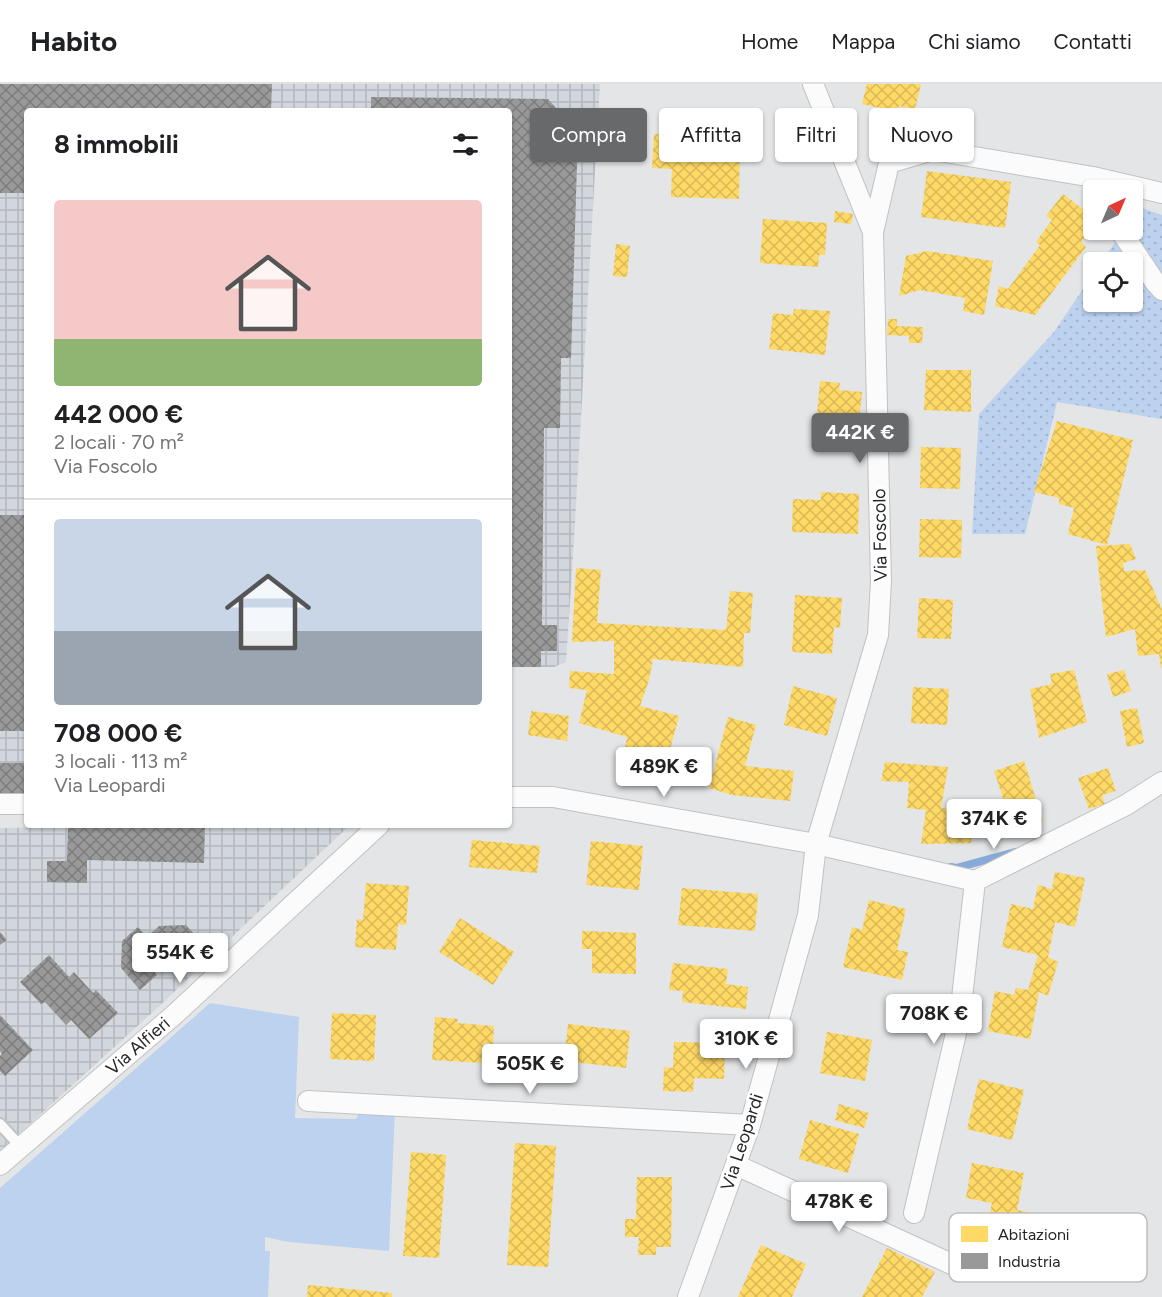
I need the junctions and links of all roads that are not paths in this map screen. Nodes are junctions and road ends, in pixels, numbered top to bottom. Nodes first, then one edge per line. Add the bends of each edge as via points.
1 (813, 84) edge
2 (1083, 181) edge
3 (1143, 190) edge
4 (1162, 193) edge
5 (873, 232) junction
6 (1127, 240) edge
7 (1162, 290) edge
8 (1162, 782) edge
9 (512, 797) edge
10 (0, 804) edge
11 (24, 804) edge
12 (376, 828) edge
13 (816, 844) junction
14 (975, 881) junction
15 (308, 1101) dead end
16 (0, 1124) edge
17 (750, 1125) junction
18 (21, 1147) junction
19 (0, 1165) edge
20 (736, 1165) junction
21 (914, 1213) dead end
22 (949, 1263) edge
23 (688, 1297) edge

1 - 5 street, Via Foscolo
2 - 5 street via 933,150 889,163
3 - 4 street
5 - 13 street, Via Foscolo via 881,581 878,635
6 - 7 street
8 - 14 street via 1126,805
9 - 13 street via 553,797
10 - 11 street
12 - 18 street, Via Alfieri via 174,1015
13 - 14 street
13 - 17 street, Via Leopardi via 808,915
14 - 21 street via 960,1016
15 - 17 street
16 - 18 lane
17 - 20 street, Via Leopardi
18 - 19 street, Via Alfieri
20 - 22 street
20 - 23 street, Via Leopardi

